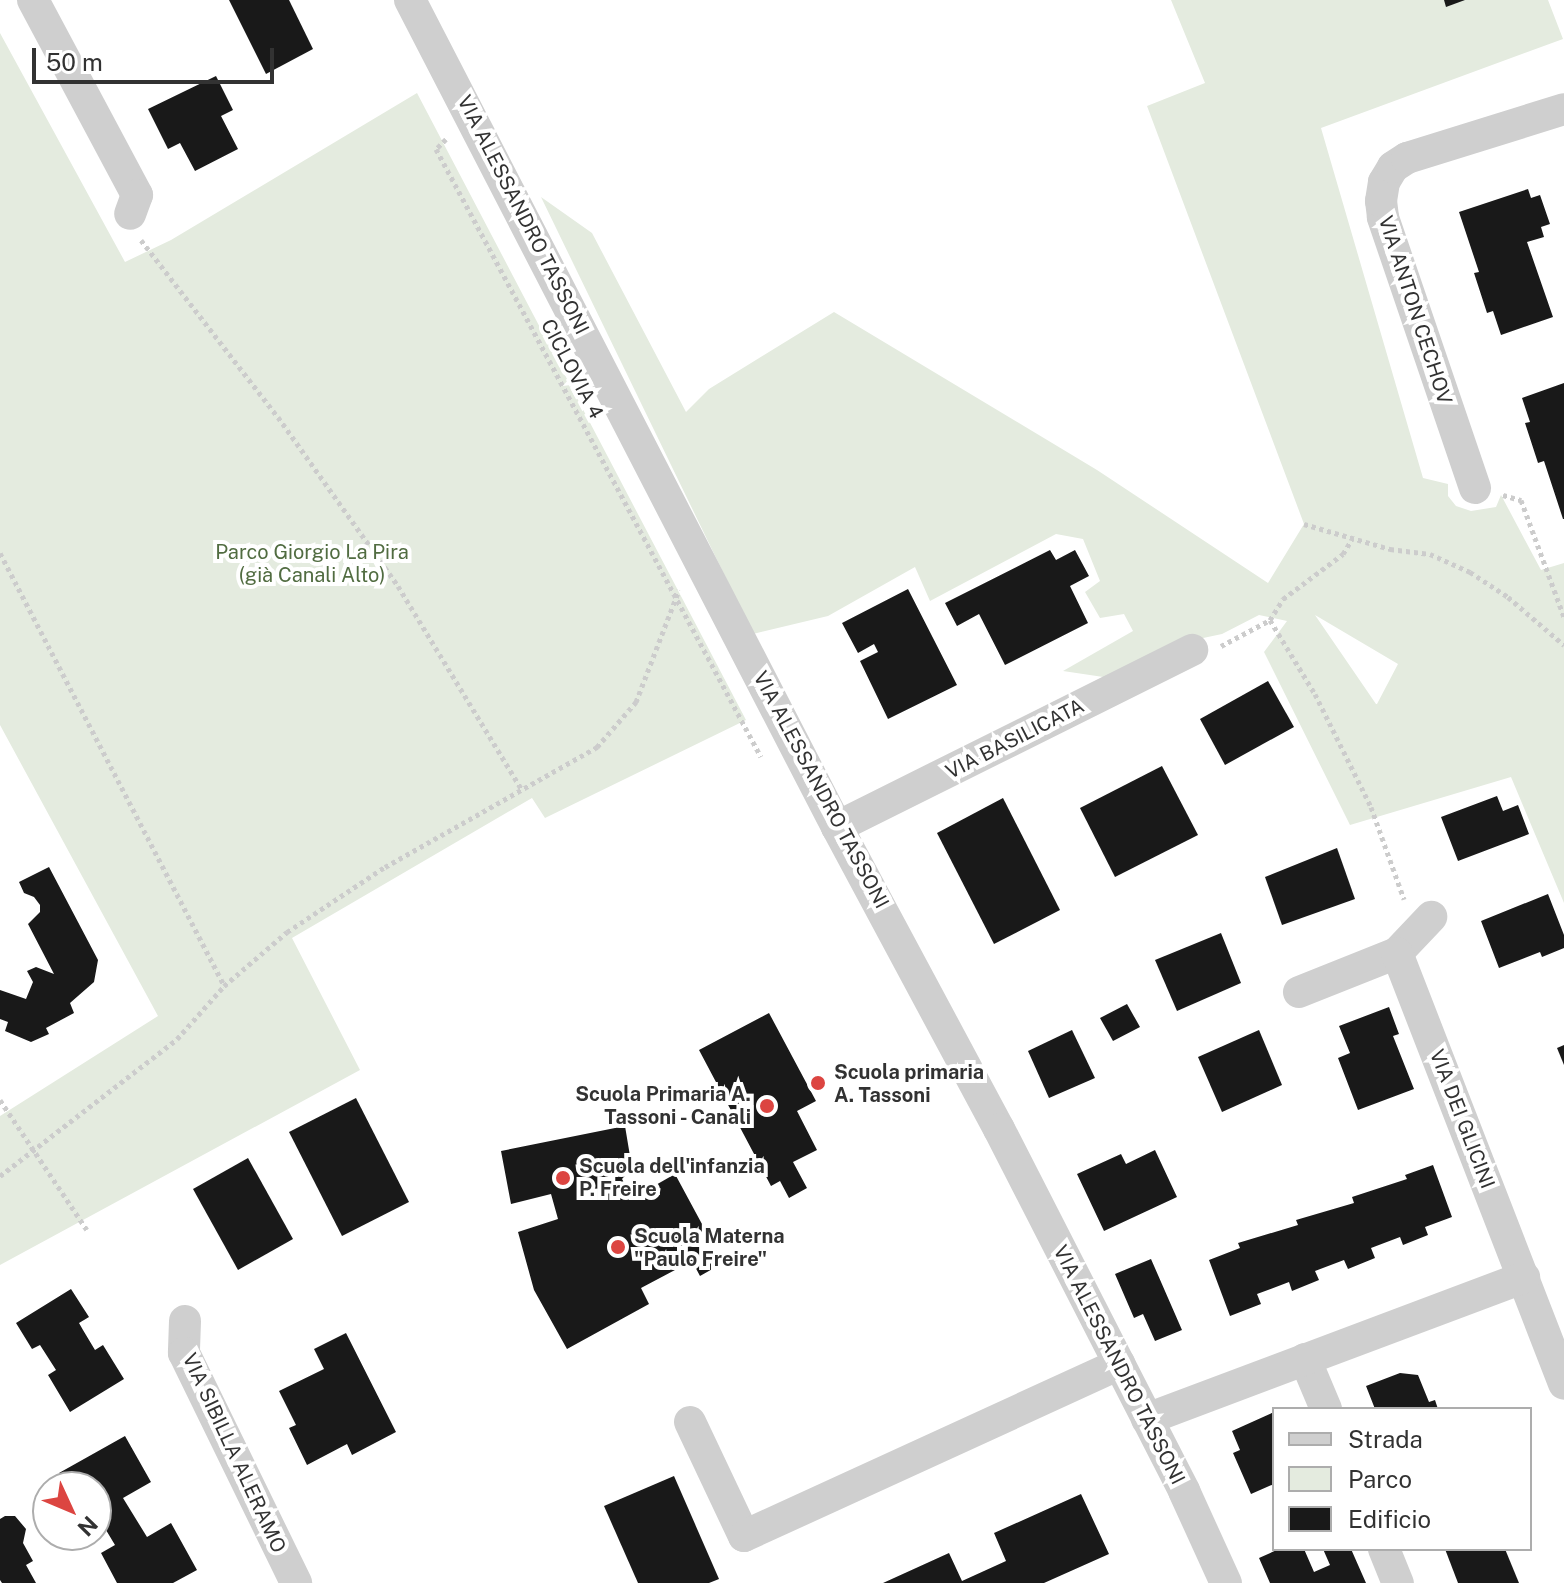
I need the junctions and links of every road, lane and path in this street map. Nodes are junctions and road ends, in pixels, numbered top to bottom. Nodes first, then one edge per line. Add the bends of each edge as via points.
1 (33, 0) edge
2 (410, 0) edge
3 (1564, 109) edge
4 (452, 133) dead end
5 (130, 214) joint
6 (1475, 488) joint
7 (1304, 524) dead end
8 (1352, 539) junction
9 (695, 552) junction
10 (0, 553) edge
11 (675, 597) junction
12 (1564, 617) edge
13 (1270, 620) junction
14 (1564, 645) edge
15 (1192, 650) joint
16 (761, 757) dead end
17 (522, 790) junction
18 (837, 827) junction
19 (1415, 935) junction
20 (224, 986) junction
21 (1299, 992) dead end
22 (0, 1100) edge
23 (34, 1150) junction
24 (0, 1176) edge
25 (87, 1230) dead end
26 (1524, 1277) junction
27 (185, 1321) dead end
28 (1305, 1359) junction
29 (1119, 1364) junction
30 (1564, 1384) edge
31 (1325, 1407) edge
32 (1147, 1419) junction
33 (690, 1422) dead end
34 (1385, 1551) edge
35 (296, 1583) edge
36 (1226, 1583) edge
37 (1398, 1583) edge

1 - 5 street via 137,195
2 - 9 street, VIA ALESSANDRO TASSONI
3 - 6 street, VIA ANTON CECHOV via 1407,158 1384,182 1383,217
4 - 11 path, CICLOVIA 4 via 436,149
5 - 17 path via 144,246 278,417 398,586
6 - 12 path via 1521,500
7 - 8 path
8 - 13 path via 1343,554 1283,599
8 - 14 path via 1430,554 1470,572
9 - 11 path
9 - 18 street, VIA ALESSANDRO TASSONI
10 - 20 path
11 - 16 path, CICLOVIA 4
11 - 17 path via 636,702 597,747
13 - 15 path via 1225,646
13 - 19 path via 1315,694 1371,807
15 - 18 street, VIA BASILICATA
17 - 20 path via 335,899
18 - 29 street, VIA ALESSANDRO TASSONI via 914,965
19 - 21 street
19 - 26 street, VIA DEI GLICINI
20 - 23 path via 177,1039
22 - 23 path
23 - 24 path
23 - 25 path
26 - 28 street
26 - 30 street, VIA DEI GLICINI
27 - 35 street, VIA SIBILLA ALERAMO via 184,1353
28 - 31 street
28 - 32 street
29 - 32 street, VIA ALESSANDRO TASSONI
29 - 33 street via 744,1536
32 - 36 street, VIA ALESSANDRO TASSONI
34 - 37 street

